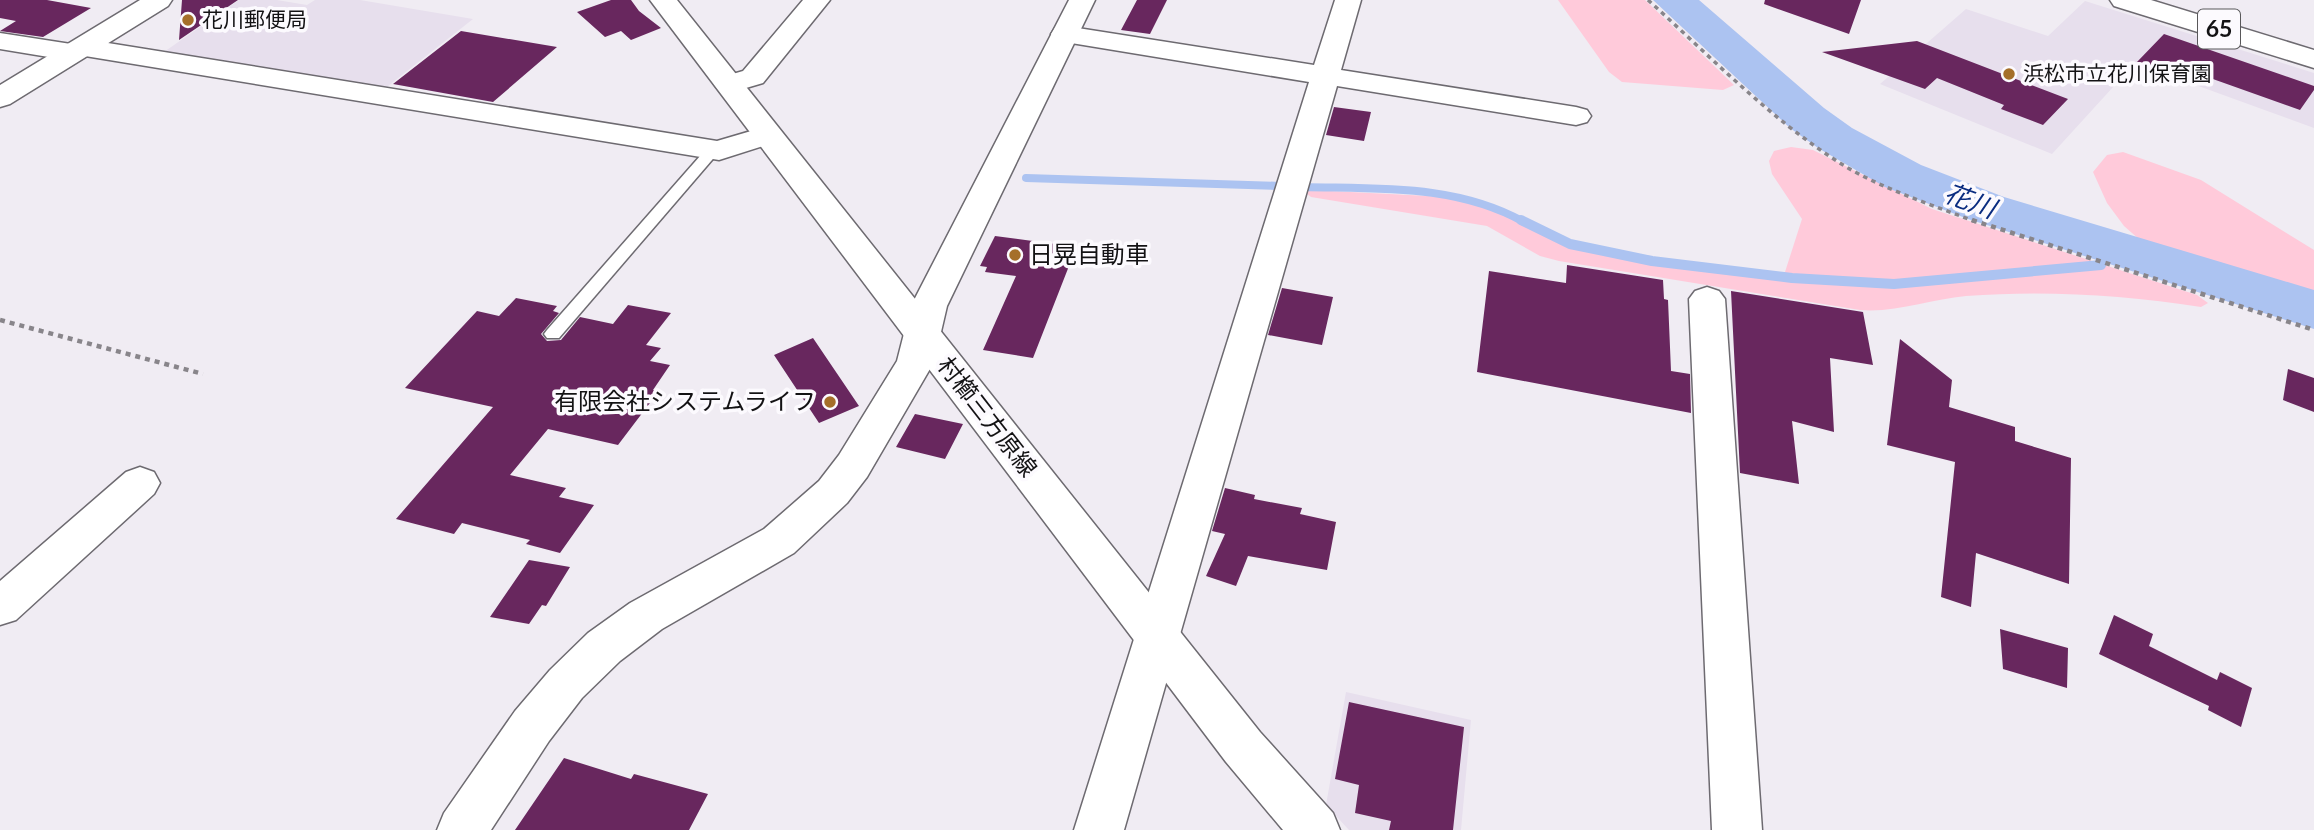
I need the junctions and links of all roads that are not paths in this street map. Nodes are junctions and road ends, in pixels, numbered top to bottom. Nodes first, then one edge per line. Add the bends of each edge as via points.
1 (159, 0) edge
2 (663, 0) edge
3 (817, 0) edge
4 (1082, 0) edge
5 (1348, 0) edge
6 (2123, 0) edge
7 (2174, 0) edge
8 (1065, 34) junction
9 (0, 41) edge
10 (2314, 42) edge
11 (78, 50) junction
12 (2314, 59) edge
13 (1326, 76) junction
14 (729, 84) junction
15 (0, 98) edge
16 (1576, 116) dead end
17 (768, 135) junction
18 (713, 150) junction
19 (1707, 299) dead end
20 (922, 333) junction
21 (553, 334) dead end
22 (140, 483) dead end
23 (0, 607) edge
24 (1158, 637) junction
25 (462, 830) edge
26 (1099, 830) edge
27 (1315, 830) edge
28 (1737, 830) edge

1 - 11 street
2 - 14 street, 村櫛三方原線
3 - 14 street via 753,77
4 - 8 street
5 - 13 street
6 - 12 street, 65
7 - 10 street, 65
8 - 13 street
8 - 20 street via 929,306
9 - 11 street
11 - 15 street
11 - 18 street
13 - 16 street
13 - 24 street
14 - 17 street, 村櫛三方原線
17 - 18 street
17 - 20 street, 村櫛三方原線
18 - 21 lane
19 - 28 street
20 - 24 street, 村櫛三方原線
20 - 25 street via 915,362 833,492 779,541 646,615 604,647 532,726
22 - 23 street
24 - 26 street
24 - 27 street, 村櫛三方原線

